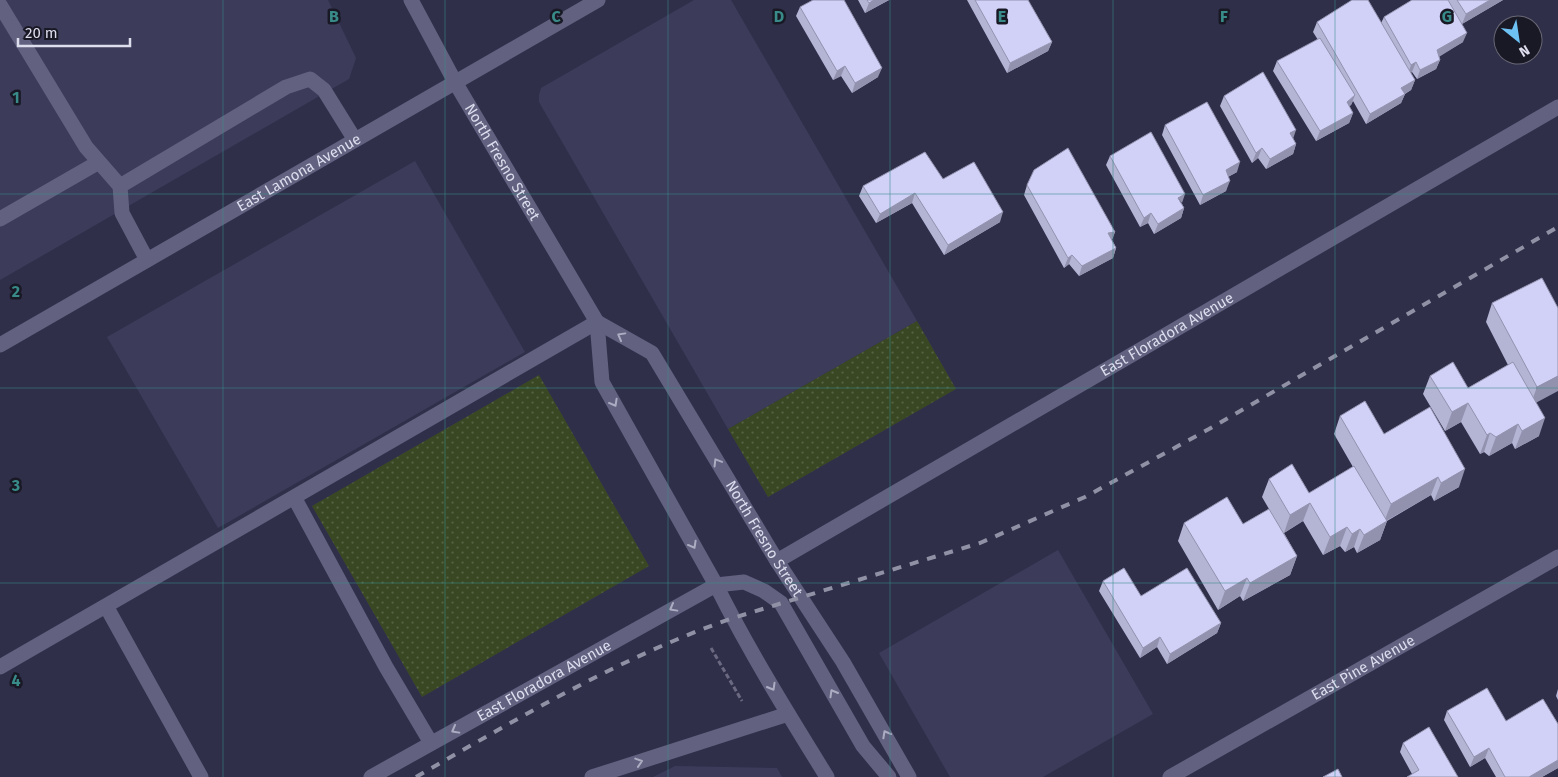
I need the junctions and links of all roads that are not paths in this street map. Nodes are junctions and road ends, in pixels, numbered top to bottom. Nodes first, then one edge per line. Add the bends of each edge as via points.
1 (411, 0) edge
2 (598, 0) edge
3 (0, 5) edge
4 (455, 82) junction
5 (1558, 107) edge
6 (355, 140) junction
7 (99, 162) junction
8 (120, 186) junction
9 (0, 219) edge
10 (148, 260) junction
11 (597, 322) junction
12 (0, 345) edge
13 (294, 498) junction
14 (1558, 557) edge
15 (777, 561) junction
16 (716, 585) junction
17 (106, 606) junction
18 (0, 667) edge
19 (788, 714) junction
20 (431, 743) junction
21 (610, 774) edge
22 (202, 777) edge
23 (371, 777) edge
24 (592, 777) edge
25 (827, 777) edge
26 (889, 777) edge
27 (909, 777) edge
28 (1170, 777) edge

1 - 4 street, North Fresno Street
2 - 4 street, East Lamona Avenue
3 - 7 street
4 - 6 street, East Lamona Avenue
4 - 11 street, North Fresno Street
5 - 15 street, East Floradora Avenue
6 - 8 street via 324,90 310,79 286,87
6 - 10 street, East Lamona Avenue
7 - 8 street
7 - 9 street
8 - 10 street via 122,213
10 - 12 street, East Lamona Avenue
11 - 13 street
15 -> 11 street, North Fresno Street via 652,353
11 -> 16 street, North Fresno Street via 602,382
13 - 17 street
13 - 20 street
14 - 28 street, East Pine Avenue
27 -> 15 street, North Fresno Street via 843,662
16 -> 19 street, North Fresno Street
16 -> 20 street, East Floradora Avenue
26 -> 16 street via 863,746 781,603 744,582
17 - 18 street
17 - 22 street
21 -> 19 street
19 - 25 street, North Fresno Street
20 - 23 street, East Floradora Avenue
21 - 24 street

